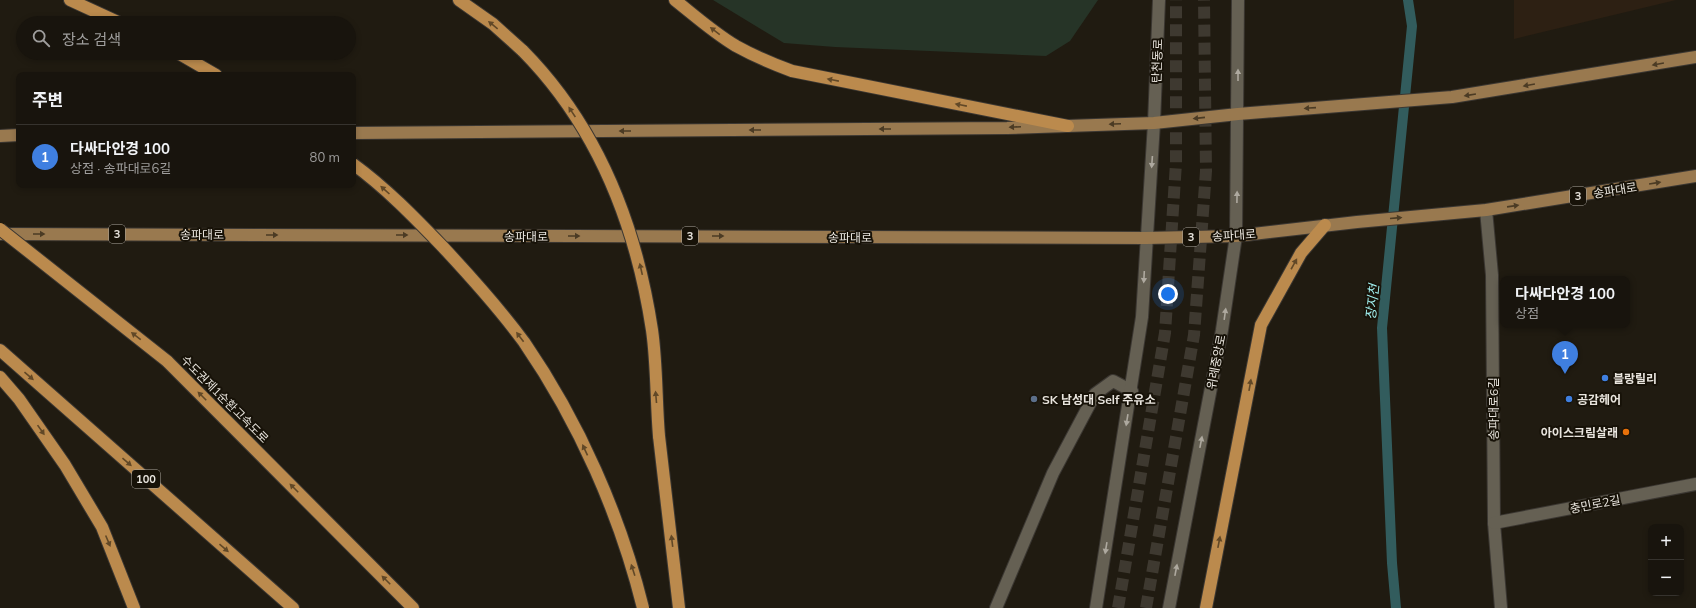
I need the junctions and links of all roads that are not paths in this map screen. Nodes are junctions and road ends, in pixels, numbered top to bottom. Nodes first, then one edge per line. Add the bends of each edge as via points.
1 (70, 0) edge
2 (459, 0) edge
3 (675, 0) edge
4 (1160, 0) edge
5 (1238, 0) edge
6 (105, 16) edge
7 (1696, 57) edge
8 (190, 60) edge
9 (211, 72) edge
10 (1238, 114) junction
11 (1154, 123) junction
12 (1068, 126) junction
13 (356, 133) edge
14 (16, 135) edge
15 (0, 136) edge
16 (356, 166) edge
17 (1696, 176) edge
18 (1486, 210) junction
19 (1325, 225) junction
20 (0, 229) edge
21 (0, 234) edge
22 (1236, 236) junction
23 (1146, 238) junction
24 (0, 350) edge
25 (0, 377) edge
26 (1132, 391) junction
27 (1696, 484) edge
28 (1494, 523) junction
29 (134, 608) edge
30 (293, 608) edge
31 (413, 608) edge
32 (643, 608) edge
33 (679, 608) edge
34 (996, 608) edge
35 (1096, 608) edge
36 (1169, 608) edge
37 (1206, 608) edge
38 (1501, 608) edge

1 - 6 highway
33 -> 2 highway, bridge via 660,436 652,332 645,286 625,215 587,135 545,73 493,24
12 -> 3 highway via 792,71 736,46
4 - 11 main road, 탄천동로
10 -> 5 main road
7 -> 10 main road via 1452,97
8 - 9 highway
10 -> 11 main road
22 -> 10 main road, 위례중앙로
11 -> 12 main road
11 -> 23 main road
12 -> 13 main road
14 - 15 main road
32 -> 16 highway, bridge via 625,545 603,491 560,402 524,342 476,283 422,225
18 -> 17 main road, 송파대로 / 3
19 -> 18 main road, 송파대로 / 3
18 - 28 main road, 송파대로6길 via 1492,275
19 - 22 main road, 송파대로 / 3
37 -> 19 highway via 1261,325 1300,253
31 -> 20 highway, 수도권제1순환고속도로, bridge via 167,361
21 -> 23 main road, 송파대로 / 3
22 - 23 main road, 송파대로 / 3
36 -> 22 main road, 위례중앙로 via 1222,330
23 -> 26 main road via 1142,317
24 -> 30 highway, 100
25 -> 29 highway via 19,399 65,465 102,527
26 - 34 main road via 1113,381 1095,394 1052,473
26 -> 35 main road
27 - 28 main road, 충민로2길
28 - 38 main road, 송파대로6길

